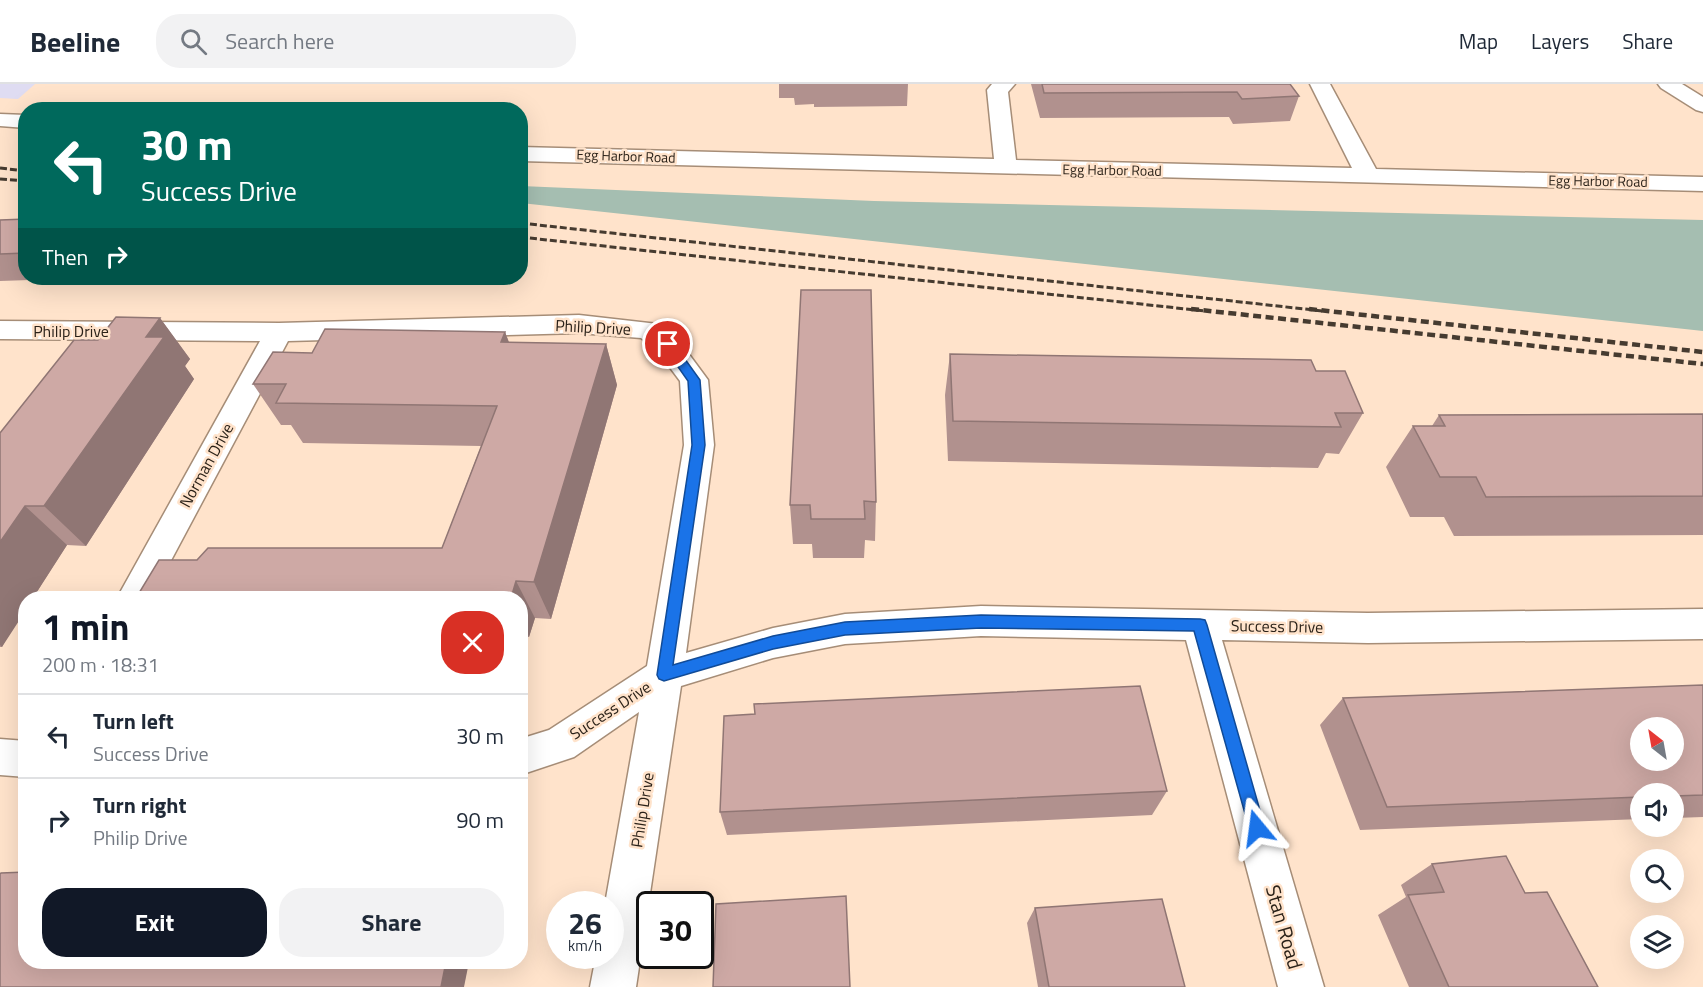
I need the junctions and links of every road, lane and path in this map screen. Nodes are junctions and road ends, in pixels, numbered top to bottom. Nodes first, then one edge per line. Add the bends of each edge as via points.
1 (1005, 84) edge
2 (1320, 84) edge
3 (1668, 84) edge
4 (1703, 106) edge
5 (0, 120) edge
6 (18, 121) edge
7 (528, 153) edge
8 (1006, 167) junction
9 (1368, 176) junction
10 (1703, 184) edge
11 (0, 330) edge
12 (279, 332) junction
13 (138, 591) edge
14 (1703, 624) edge
15 (1200, 625) junction
16 (664, 675) junction
17 (528, 754) edge
18 (0, 757) edge
19 (18, 758) edge
20 (613, 987) edge
21 (1301, 987) edge

1 - 8 street via 997,90
2 - 9 street
3 - 4 street
5 - 6 street
7 - 8 street, Egg Harbor Road
8 - 9 street, Egg Harbor Road
9 - 10 street, Egg Harbor Road
11 - 12 street, Philip Drive
12 - 13 street, Norman Drive
12 - 16 street, Philip Drive via 579,324 648,330 668,344 694,380 699,445
14 - 15 street, Success Drive via 1368,628
15 - 16 street, Success Drive via 981,621 845,629 773,643
15 - 21 street, Stan Road
16 - 17 street, Success Drive via 560,744
16 - 20 street, Philip Drive
18 - 19 street

